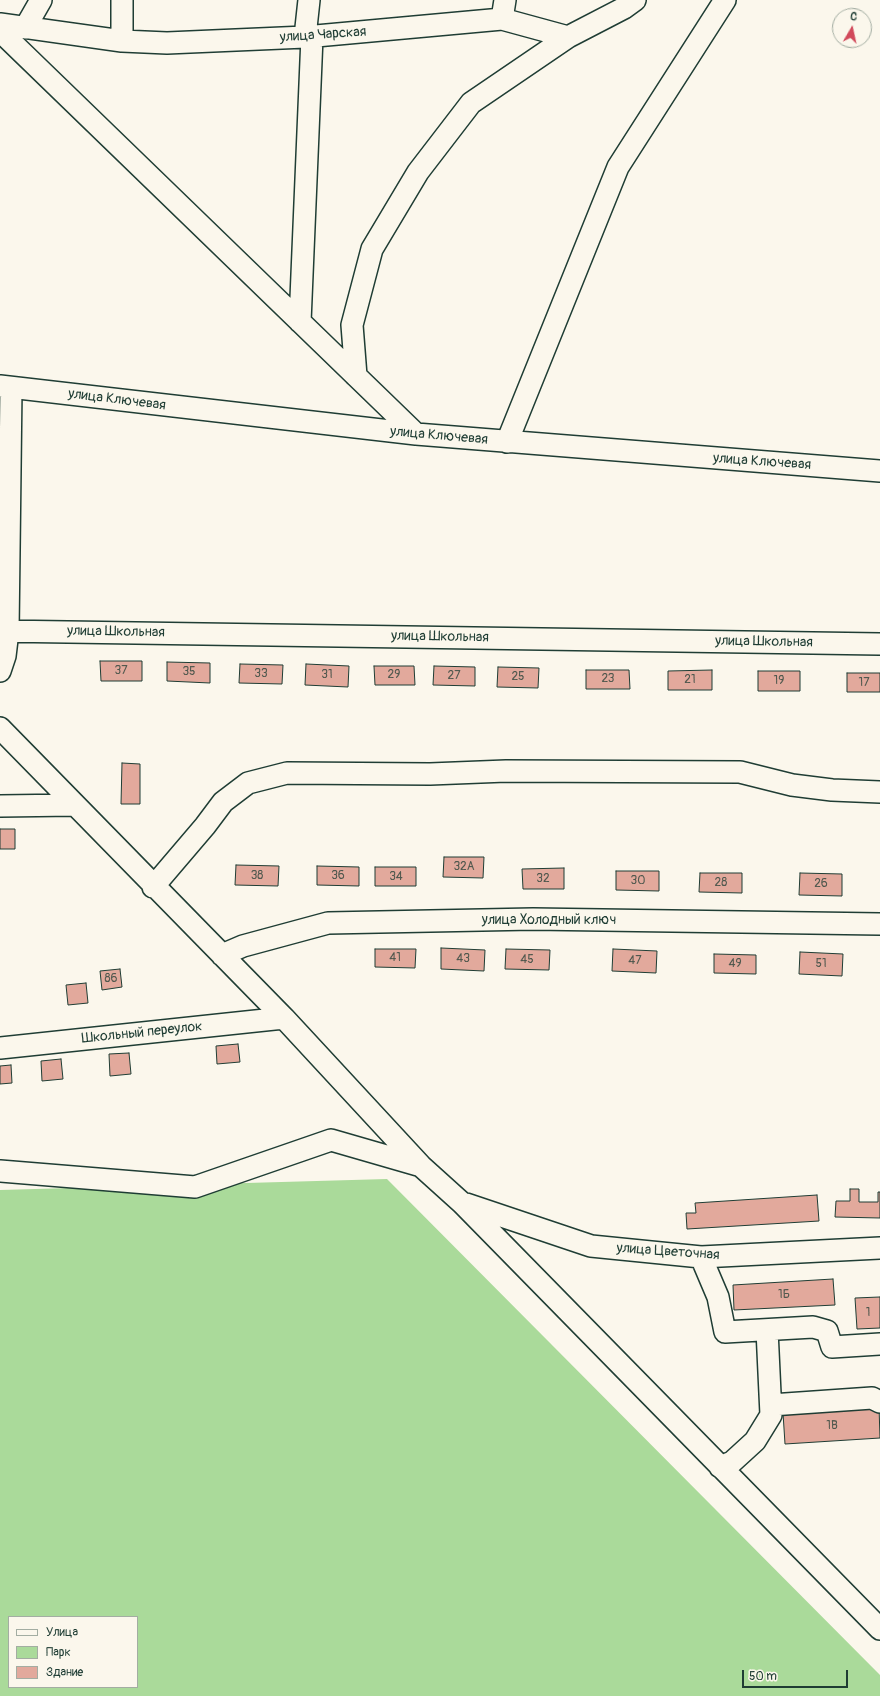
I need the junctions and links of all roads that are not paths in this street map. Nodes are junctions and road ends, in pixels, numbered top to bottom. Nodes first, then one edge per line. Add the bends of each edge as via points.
1 (42, 0) edge
2 (122, 0) edge
3 (309, 0) edge
4 (635, 0) edge
5 (725, 0) edge
6 (504, 10) edge
7 (0, 24) edge
8 (25, 28) junction
9 (0, 31) edge
10 (308, 37) junction
11 (568, 37) junction
12 (122, 41) junction
13 (300, 322) junction
14 (356, 376) junction
15 (6, 387) edge
16 (416, 434) junction
17 (507, 442) junction
18 (880, 471) edge
19 (4, 631) edge
20 (880, 644) edge
21 (0, 671) edge
22 (0, 728) edge
23 (880, 792) edge
24 (74, 805) junction
25 (0, 806) edge
26 (154, 887) junction
27 (880, 924) edge
28 (222, 955) junction
29 (284, 1018) junction
30 (0, 1048) edge
31 (421, 1166) junction
32 (0, 1171) edge
33 (462, 1203) junction
34 (880, 1248) edge
35 (701, 1257) junction
36 (767, 1330) junction
37 (880, 1344) edge
38 (880, 1402) edge
39 (770, 1405) junction
40 (720, 1467) junction
41 (880, 1629) edge

1 - 8 street
2 - 12 street
3 - 10 street
4 - 11 street
5 - 17 street via 618,166
6 - 10 street, улица Чарская
6 - 11 street, улица Чарская
7 - 8 street, улица Чарская
8 - 12 street, улица Чарская
9 - 13 street
10 - 12 street, улица Чарская via 167,43
10 - 13 street
11 - 14 street via 471,103 418,172 372,249 352,325
13 - 14 street
14 - 16 street
15 - 16 street, улица Ключевая
15 - 19 street
16 - 17 street, улица Ключевая
17 - 18 street, улица Ключевая
19 - 20 street, улица Школьная
19 - 21 street via 5,656
22 - 24 street
23 - 26 street via 792,785 740,772 287,773 248,783 223,802
24 - 25 street
24 - 26 street
26 - 28 street
27 - 28 street, улица Холодный ключ via 534,919 328,923 243,946
28 - 29 street
29 - 30 street, Школьный переулок
29 - 31 street
31 - 32 street via 331,1140 195,1187
31 - 33 street
33 - 35 street, улица Цветочная via 591,1246
33 - 40 street
34 - 35 street, улица Цветочная
35 - 36 street via 718,1298 724,1332
36 - 37 street via 813,1327 827,1331 832,1347
36 - 39 street
38 - 39 street via 872,1398
39 - 40 street via 771,1415 755,1441 732,1462
40 - 41 street

